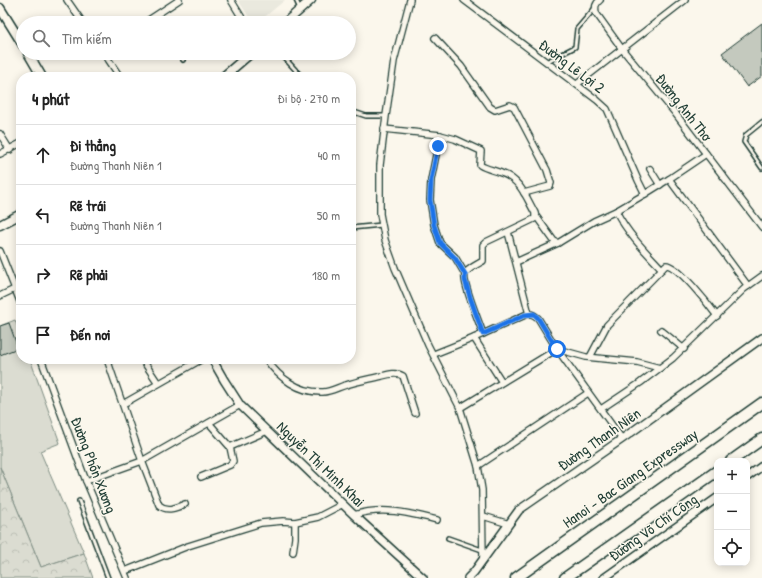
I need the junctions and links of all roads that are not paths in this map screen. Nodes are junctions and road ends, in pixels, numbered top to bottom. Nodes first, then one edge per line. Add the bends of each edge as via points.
1 (68, 0) edge
2 (179, 0) edge
3 (231, 0) edge
4 (296, 0) edge
5 (311, 0) edge
6 (410, 0) edge
7 (464, 0) edge
8 (600, 0) edge
9 (685, 0) edge
10 (0, 8) edge
11 (595, 8) junction
12 (300, 9) junction
13 (78, 16) edge
14 (154, 16) edge
15 (241, 16) edge
16 (292, 16) edge
17 (16, 34) edge
18 (435, 38) dead end
19 (622, 49) junction
20 (32, 60) edge
21 (109, 60) edge
22 (243, 60) edge
23 (286, 60) edge
24 (546, 62) junction
25 (39, 72) edge
26 (117, 72) edge
27 (229, 72) edge
28 (297, 72) edge
29 (577, 84) junction
30 (356, 113) edge
31 (386, 116) junction
32 (762, 122) edge
33 (384, 130) junction
34 (0, 134) edge
35 (440, 135) junction
36 (16, 146) edge
37 (10, 150) junction
38 (0, 154) edge
39 (706, 154) junction
40 (762, 168) edge
41 (650, 169) dead end
42 (669, 179) junction
43 (660, 185) junction
44 (524, 193) junction
45 (645, 194) junction
46 (616, 211) junction
47 (536, 216) junction
48 (16, 217) edge
49 (0, 225) edge
50 (382, 225) junction
51 (762, 227) edge
52 (356, 228) edge
53 (508, 232) junction
54 (558, 243) junction
55 (0, 251) edge
56 (516, 262) junction
57 (662, 269) junction
58 (465, 274) junction
59 (762, 276) edge
60 (16, 283) edge
61 (748, 286) junction
62 (16, 288) edge
63 (0, 296) edge
64 (530, 314) junction
65 (717, 316) junction
66 (661, 330) dead end
67 (483, 334) junction
68 (474, 338) junction
69 (762, 338) edge
70 (557, 349) junction
71 (684, 349) junction
72 (434, 354) junction
73 (590, 357) junction
74 (44, 364) edge
75 (108, 364) edge
76 (145, 364) edge
77 (193, 364) edge
78 (215, 364) edge
79 (270, 364) edge
80 (660, 368) junction
81 (502, 382) junction
82 (158, 383) junction
83 (588, 393) junction
84 (762, 403) edge
85 (123, 404) junction
86 (240, 405) junction
87 (460, 408) junction
88 (601, 409) junction
89 (416, 413) dead end
90 (209, 423) junction
91 (267, 431) junction
92 (622, 439) junction
93 (762, 439) edge
94 (230, 447) junction
95 (735, 458) edge
96 (142, 461) junction
97 (478, 466) junction
98 (762, 466) edge
99 (714, 473) edge
100 (750, 475) edge
101 (201, 478) dead end
102 (86, 481) junction
103 (714, 500) edge
104 (79, 501) dead end
105 (185, 504) dead end
106 (344, 504) junction
107 (354, 515) junction
108 (483, 516) junction
109 (437, 520) dead end
110 (295, 522) junction
111 (509, 524) junction
112 (448, 538) dead end
113 (482, 550) junction
114 (293, 552) dead end
115 (483, 560) junction
116 (125, 571) junction
117 (108, 578) edge
118 (127, 578) edge
119 (423, 578) edge
120 (468, 578) edge
121 (516, 578) edge
122 (566, 578) edge
123 (604, 578) edge

1 - 13 street
2 - 14 street
3 - 15 street
4 - 12 lane
5 - 12 main road
6 - 31 street via 394,61
7 - 24 street, Đường Lê Lợi 2
8 - 11 street
9 - 19 street
10 - 17 main road
11 - 19 street, Đường Anh Thơ
11 - 24 lane via 577,29 575,47
12 - 16 main road
18 - 44 street via 461,66 490,107 495,110 512,106 517,114 547,170 551,183 550,186
19 - 29 street
19 - 39 street, Đường Anh Thơ
20 - 25 main road
21 - 26 street
22 - 27 main road
23 - 28 lane
24 - 29 street, Đường Lê Lợi 2
29 - 45 street, Đường Lê Lợi 2 via 607,109
30 - 31 lane via 366,116
31 - 33 street
32 - 40 lane via 746,135 744,142
33 - 35 street
33 - 50 street via 380,165
34 - 37 street
35 - 44 street via 481,151 480,165 510,176
35 - 58 street via 431,180 430,200 433,219 440,243 455,258
36 - 37 street
37 - 38 street
39 - 42 street
39 - 51 street, Đường Anh Thơ
41 - 43 street
42 - 43 street
42 - 61 street
43 - 45 street
44 - 47 street
45 - 46 street
46 - 54 street
46 - 57 street via 632,238
47 - 53 street
47 - 54 street
48 - 49 main road
50 - 52 lane
50 - 72 street via 395,268
53 - 56 street
53 - 58 street via 486,242 483,245 483,261
54 - 56 street
55 - 60 street
56 - 64 street
57 - 65 street via 666,265 671,266 694,286
57 - 73 street via 606,325
58 - 67 street
59 - 61 street
61 - 65 street
62 - 63 street
64 - 67 street
64 - 70 street via 538,318
65 - 71 street
66 - 71 street
67 - 68 street
68 - 72 street
68 - 81 street
69 - 92 street, Đường Thanh Niên
70 - 73 street
70 - 81 street
70 - 83 street
71 - 80 street
72 - 87 street
73 - 80 street via 637,362
74 - 102 street, Đường Phồn Xương
75 - 85 street
76 - 82 street
77 - 82 street
78 - 86 street, Nguyễn Thị Minh Khai
79 - 89 street via 284,379 308,391 324,392 356,382 400,374 403,376
80 - 88 street
81 - 87 street
82 - 85 street
83 - 88 street
83 - 97 street
84 - 121 highway, Hanoi - Bac Giang Expressway
85 - 96 street
86 - 90 street
86 - 91 street, Nguyễn Thị Minh Khai
87 - 97 street
88 - 92 street
90 - 94 street
90 - 96 street
91 - 94 street
91 - 106 street, Nguyễn Thị Minh Khai
92 - 111 street, Đường Thanh Niên via 533,499 519,510
93 - 95 highway
94 - 101 street via 233,461 230,465
96 - 102 street
96 - 105 street via 162,508 168,509
97 - 108 street
98 - 100 street
99 - 122 highway
102 - 116 street, Đường Phồn Xương
103 - 123 street, Đường Võ Chí Công
104 - 117 lane
106 - 107 street, Nguyễn Thị Minh Khai
106 - 110 street via 318,517
107 - 109 street via 366,511 395,510
107 - 119 street, Nguyễn Thị Minh Khai
108 - 111 street
108 - 113 street
110 - 114 street
110 - 116 street via 254,525 188,546
111 - 115 street, Đường Thanh Niên
112 - 113 lane
113 - 115 street
115 - 120 street, Đường Thanh Niên
116 - 118 street, Đường Phồn Xương

